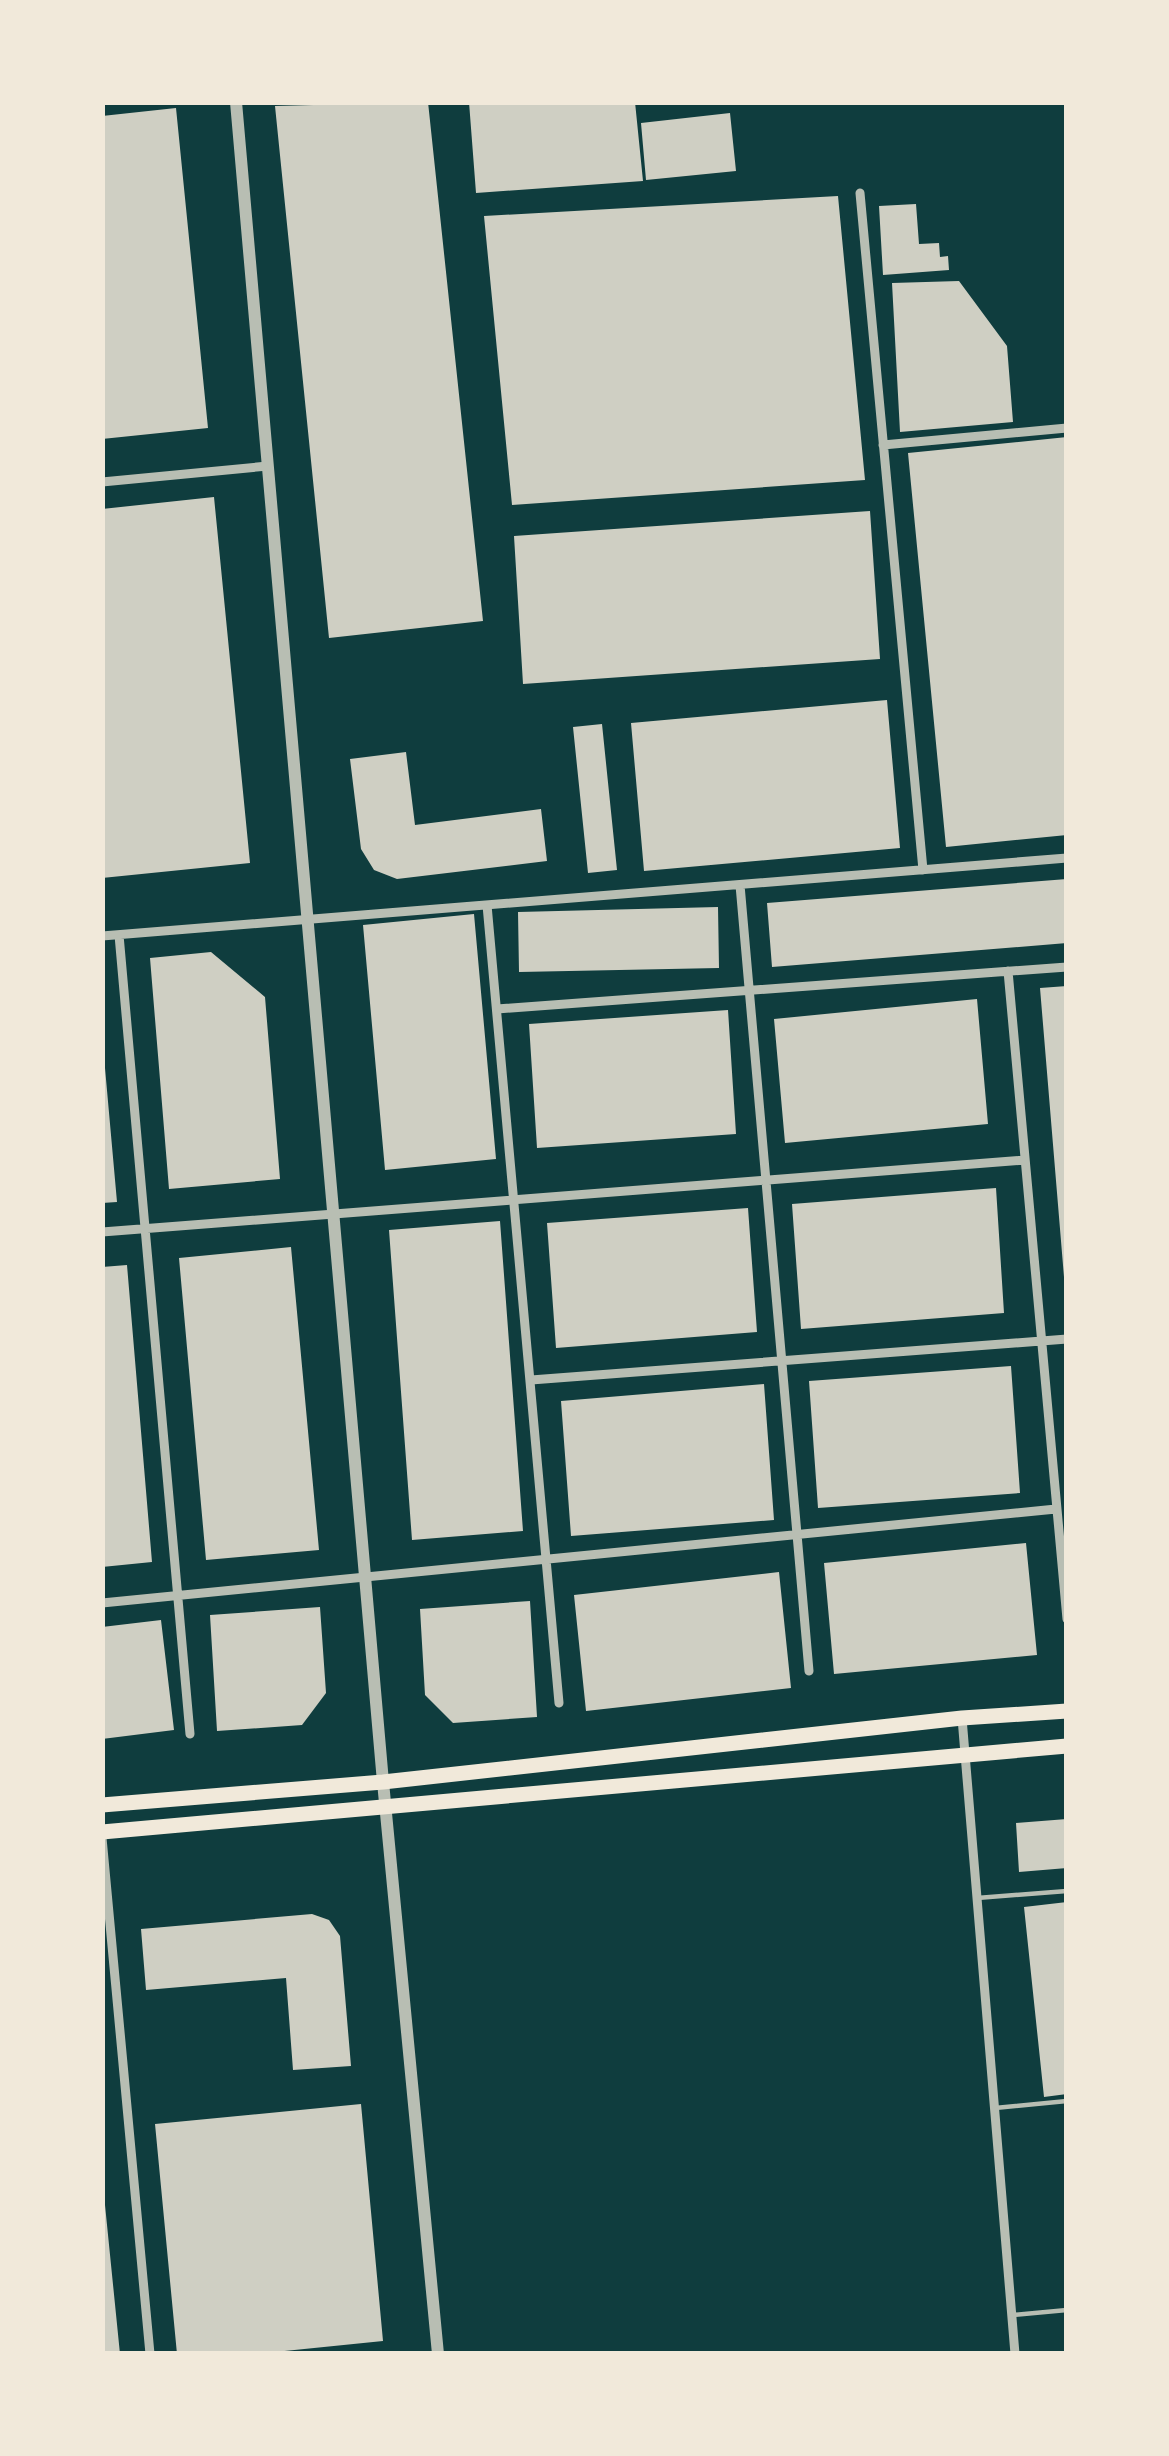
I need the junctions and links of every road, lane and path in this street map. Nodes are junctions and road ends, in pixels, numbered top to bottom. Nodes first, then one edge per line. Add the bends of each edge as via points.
1 (236, 102) edge
2 (860, 193) dead end
3 (1067, 428) edge
4 (884, 445) junction
5 (268, 466) junction
6 (102, 482) edge
7 (1067, 857) edge
8 (923, 869) junction
9 (740, 885) junction
10 (488, 905) junction
11 (307, 920) junction
12 (118, 935) junction
13 (102, 937) edge
14 (1067, 967) edge
15 (1008, 971) junction
16 (749, 990) junction
17 (497, 1009) junction
18 (1025, 1160) junction
19 (766, 1180) junction
20 (514, 1200) junction
21 (333, 1214) junction
22 (145, 1228) junction
23 (102, 1232) edge
24 (1067, 1339) edge
25 (1041, 1341) junction
26 (782, 1361) junction
27 (530, 1380) junction
28 (1056, 1509) junction
29 (797, 1534) junction
30 (547, 1559) junction
31 (364, 1577) junction
32 (178, 1595) junction
33 (102, 1603) edge
34 (1067, 1619) edge
35 (809, 1671) dead end
36 (560, 1703) dead end
37 (1067, 1711) edge
38 (962, 1718) junction
39 (190, 1734) dead end
40 (1067, 1746) edge
41 (965, 1753) junction
42 (382, 1782) junction
43 (102, 1805) edge
44 (385, 1810) junction
45 (102, 1835) edge
46 (1067, 1891) edge
47 (977, 1898) junction
48 (1067, 2101) edge
49 (994, 2108) junction
50 (1067, 2310) edge
51 (1012, 2315) junction
52 (150, 2354) edge
53 (437, 2354) edge
54 (1015, 2354) edge

1 - 5 street
2 - 4 street
3 - 4 street
4 - 8 street
5 - 6 street
5 - 11 street
7 - 8 street
8 - 9 street
9 - 10 street
9 - 16 street
10 - 11 street
10 - 17 street
11 - 12 street
11 - 21 street
12 - 13 street
12 - 22 street
14 - 15 street
15 - 16 street
15 - 18 street
16 - 17 street
16 - 19 street
17 - 20 street
18 - 19 street
18 - 25 street
19 - 20 street
19 - 26 street
20 - 21 street
20 - 27 street
21 - 22 street
21 - 31 street
22 - 23 street
22 - 32 street
24 - 25 street
25 - 26 street
25 - 28 street
26 - 27 street
26 - 29 street
27 - 30 street
28 - 29 street
28 - 34 street
29 - 30 street
29 - 35 street
30 - 31 street
30 - 36 street
31 - 32 street
31 - 42 street
32 - 33 street
32 - 39 street
37 - 38 main road
38 - 41 street
38 - 42 main road
40 - 41 main road
41 - 44 main road
41 - 47 street
42 - 43 main road
42 - 44 street
44 - 45 main road
44 - 53 street
45 - 52 street
46 - 47 lane
47 - 49 street
48 - 49 lane
49 - 51 street
50 - 51 lane
51 - 54 street

